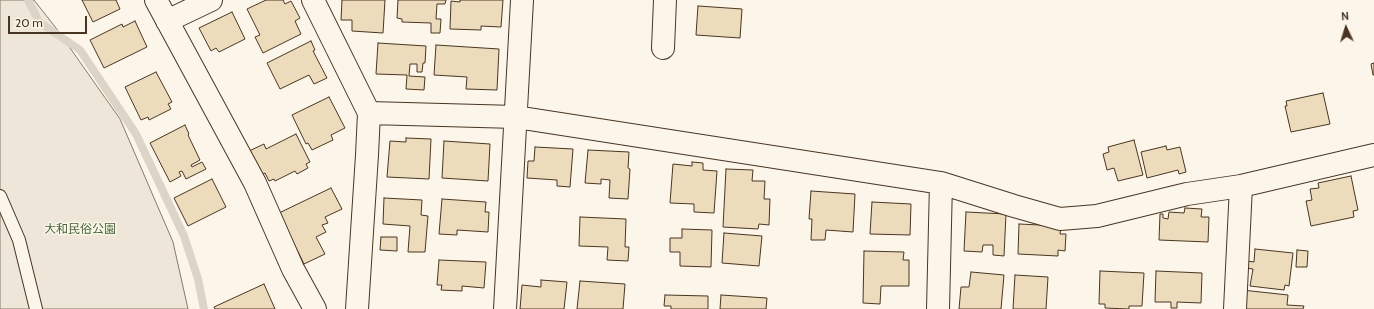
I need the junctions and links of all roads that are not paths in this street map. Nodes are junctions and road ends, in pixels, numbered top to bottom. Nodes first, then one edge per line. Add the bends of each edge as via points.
1 (156, 0) edge
2 (211, 0) edge
3 (313, 0) edge
4 (522, 0) edge
5 (665, 0) edge
6 (167, 21) junction
7 (663, 48) dead end
8 (369, 113) junction
9 (516, 117) junction
10 (1374, 155) edge
11 (941, 182) junction
12 (1241, 186) junction
13 (0, 196) edge
14 (36, 309) edge
15 (315, 309) edge
16 (357, 309) edge
17 (505, 309) edge
18 (938, 309) edge
19 (1236, 309) edge

1 - 6 street
2 - 6 street
3 - 8 street
4 - 9 street
5 - 7 street
6 - 15 street via 255,183 293,269
8 - 9 street
8 - 16 street
9 - 11 street
9 - 17 street
10 - 12 street
11 - 12 street via 1060,219 1097,216 1187,194
11 - 18 street
12 - 19 street
13 - 14 lane via 19,240

